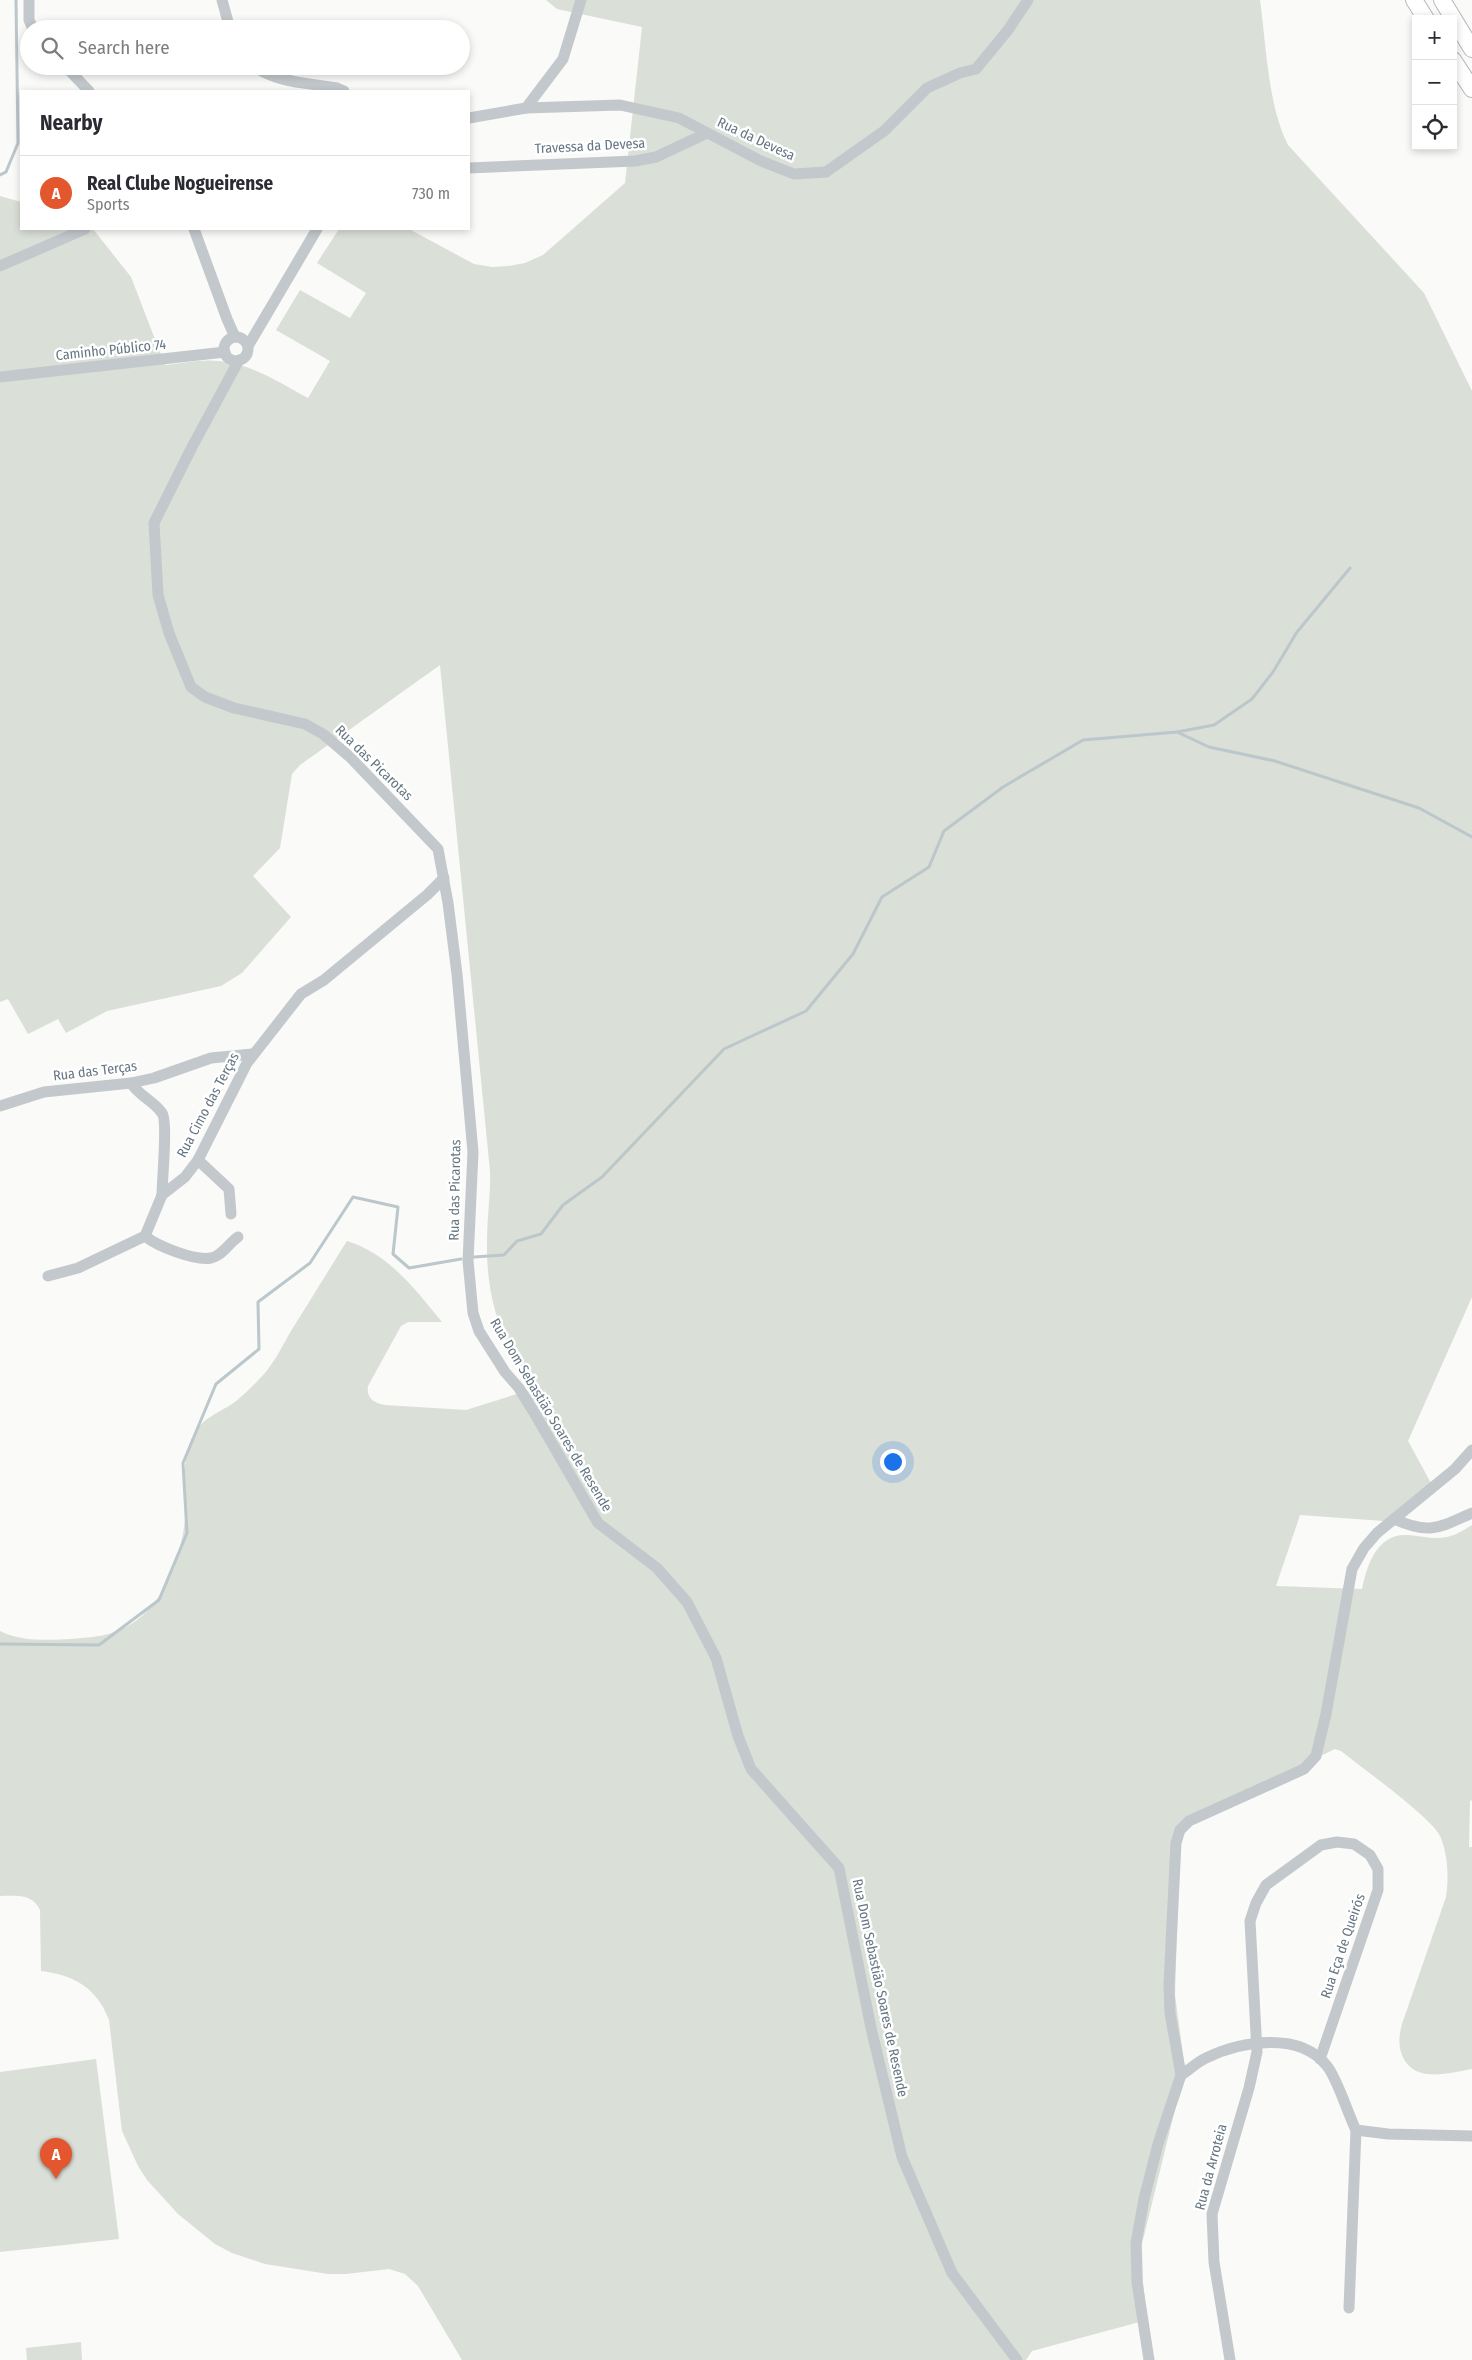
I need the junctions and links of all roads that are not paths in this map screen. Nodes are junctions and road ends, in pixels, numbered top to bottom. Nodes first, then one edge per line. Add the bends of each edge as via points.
1 (28, 0) edge
2 (222, 0) edge
3 (581, 0) edge
4 (1028, 0) edge
5 (1414, 0) edge
6 (1442, 0) edge
7 (1423, 15) edge
8 (28, 20) edge
9 (228, 20) edge
10 (1472, 49) edge
11 (1457, 66) edge
12 (74, 75) edge
13 (266, 75) edge
14 (1472, 89) edge
15 (88, 90) edge
16 (342, 90) edge
17 (526, 108) junction
18 (470, 118) edge
19 (707, 133) junction
20 (470, 168) edge
21 (83, 230) edge
22 (194, 230) edge
23 (316, 230) edge
24 (0, 266) edge
25 (236, 337) junction
26 (248, 346) junction
27 (225, 352) junction
28 (238, 360) junction
29 (0, 377) edge
30 (444, 878) junction
31 (253, 1054) junction
32 (131, 1083) junction
33 (0, 1106) edge
34 (198, 1160) junction
35 (162, 1195) junction
36 (231, 1214) dead end
37 (146, 1236) junction
38 (238, 1237) dead end
39 (468, 1261) joint
40 (48, 1276) dead end
41 (1472, 1450) edge
42 (1472, 1513) edge
43 (1394, 1519) junction
44 (1258, 2043) junction
45 (1320, 2059) junction
46 (1181, 2076) junction
47 (1356, 2130) junction
48 (1472, 2136) edge
49 (1349, 2308) dead end
50 (1017, 2360) edge
51 (1149, 2360) edge
52 (1230, 2360) edge

1 - 8 street
2 - 9 street
3 - 17 street via 563,59
4 - 19 street, Rua da Devesa via 976,69 927,88 884,131 826,172 794,174
5 - 7 highway
6 - 10 highway
11 - 14 highway
12 - 15 street
13 - 16 street
17 - 18 street, Rua da Devesa
17 - 19 street, Rua da Devesa via 620,105 679,118
19 - 20 street, Travessa da Devesa via 656,157 635,161
21 - 24 street
22 - 25 street
23 - 26 street
25 - 26 street
25 - 27 street via 227,342
26 - 28 street via 246,355
27 - 28 street via 230,359
27 - 29 street, Caminho Público 74
28 - 30 street, Rua das Picarotas via 154,523 158,595 169,633 191,686 205,697 234,708 305,724 323,734 350,757 438,850
30 - 31 street, Rua Cimo das Terças via 428,895 324,980 301,994
30 - 39 street, Rua das Picarotas via 457,974 472,1152
31 - 32 street, Rua das Terças via 211,1058
31 - 34 street, Rua Cimo das Terças
32 - 33 street, Rua das Terças via 44,1092
32 - 35 street via 137,1093 163,1114 166,1128
34 - 35 street, Rua Cimo das Terças via 185,1177
34 - 36 street via 229,1189
35 - 37 street
37 - 38 street via 166,1247 211,1258 223,1252
37 - 40 street via 78,1268
39 - 50 street, Rua Dom Sebastião Soares de Resende via 473,1313 492,1353 531,1408 598,1523 657,1568 687,1602 716,1658 751,1769 839,1868 871,2028 902,2157 952,2274
41 - 43 street via 1455,1469
42 - 43 street via 1442,1527 1428,1529 1412,1527
43 - 46 street via 1369,1543 1352,1569 1316,1756 1304,1769 1212,1808 1189,1820 1180,1830 1176,1843 1169,1985 1170,2013
44 - 45 street via 1291,2044
44 - 45 street, Rua Eça de Queirós via 1250,1920 1256,1903 1266,1885 1321,1845 1337,1842 1354,1844 1370,1855 1378,1869 1378,1890
44 - 46 street via 1206,2058
44 - 52 street, Rua da Arroteia via 1249,2088 1212,2214 1214,2262
45 - 47 street via 1328,2067
46 - 51 street via 1158,2144 1136,2243 1137,2282
47 - 48 street
47 - 49 street

